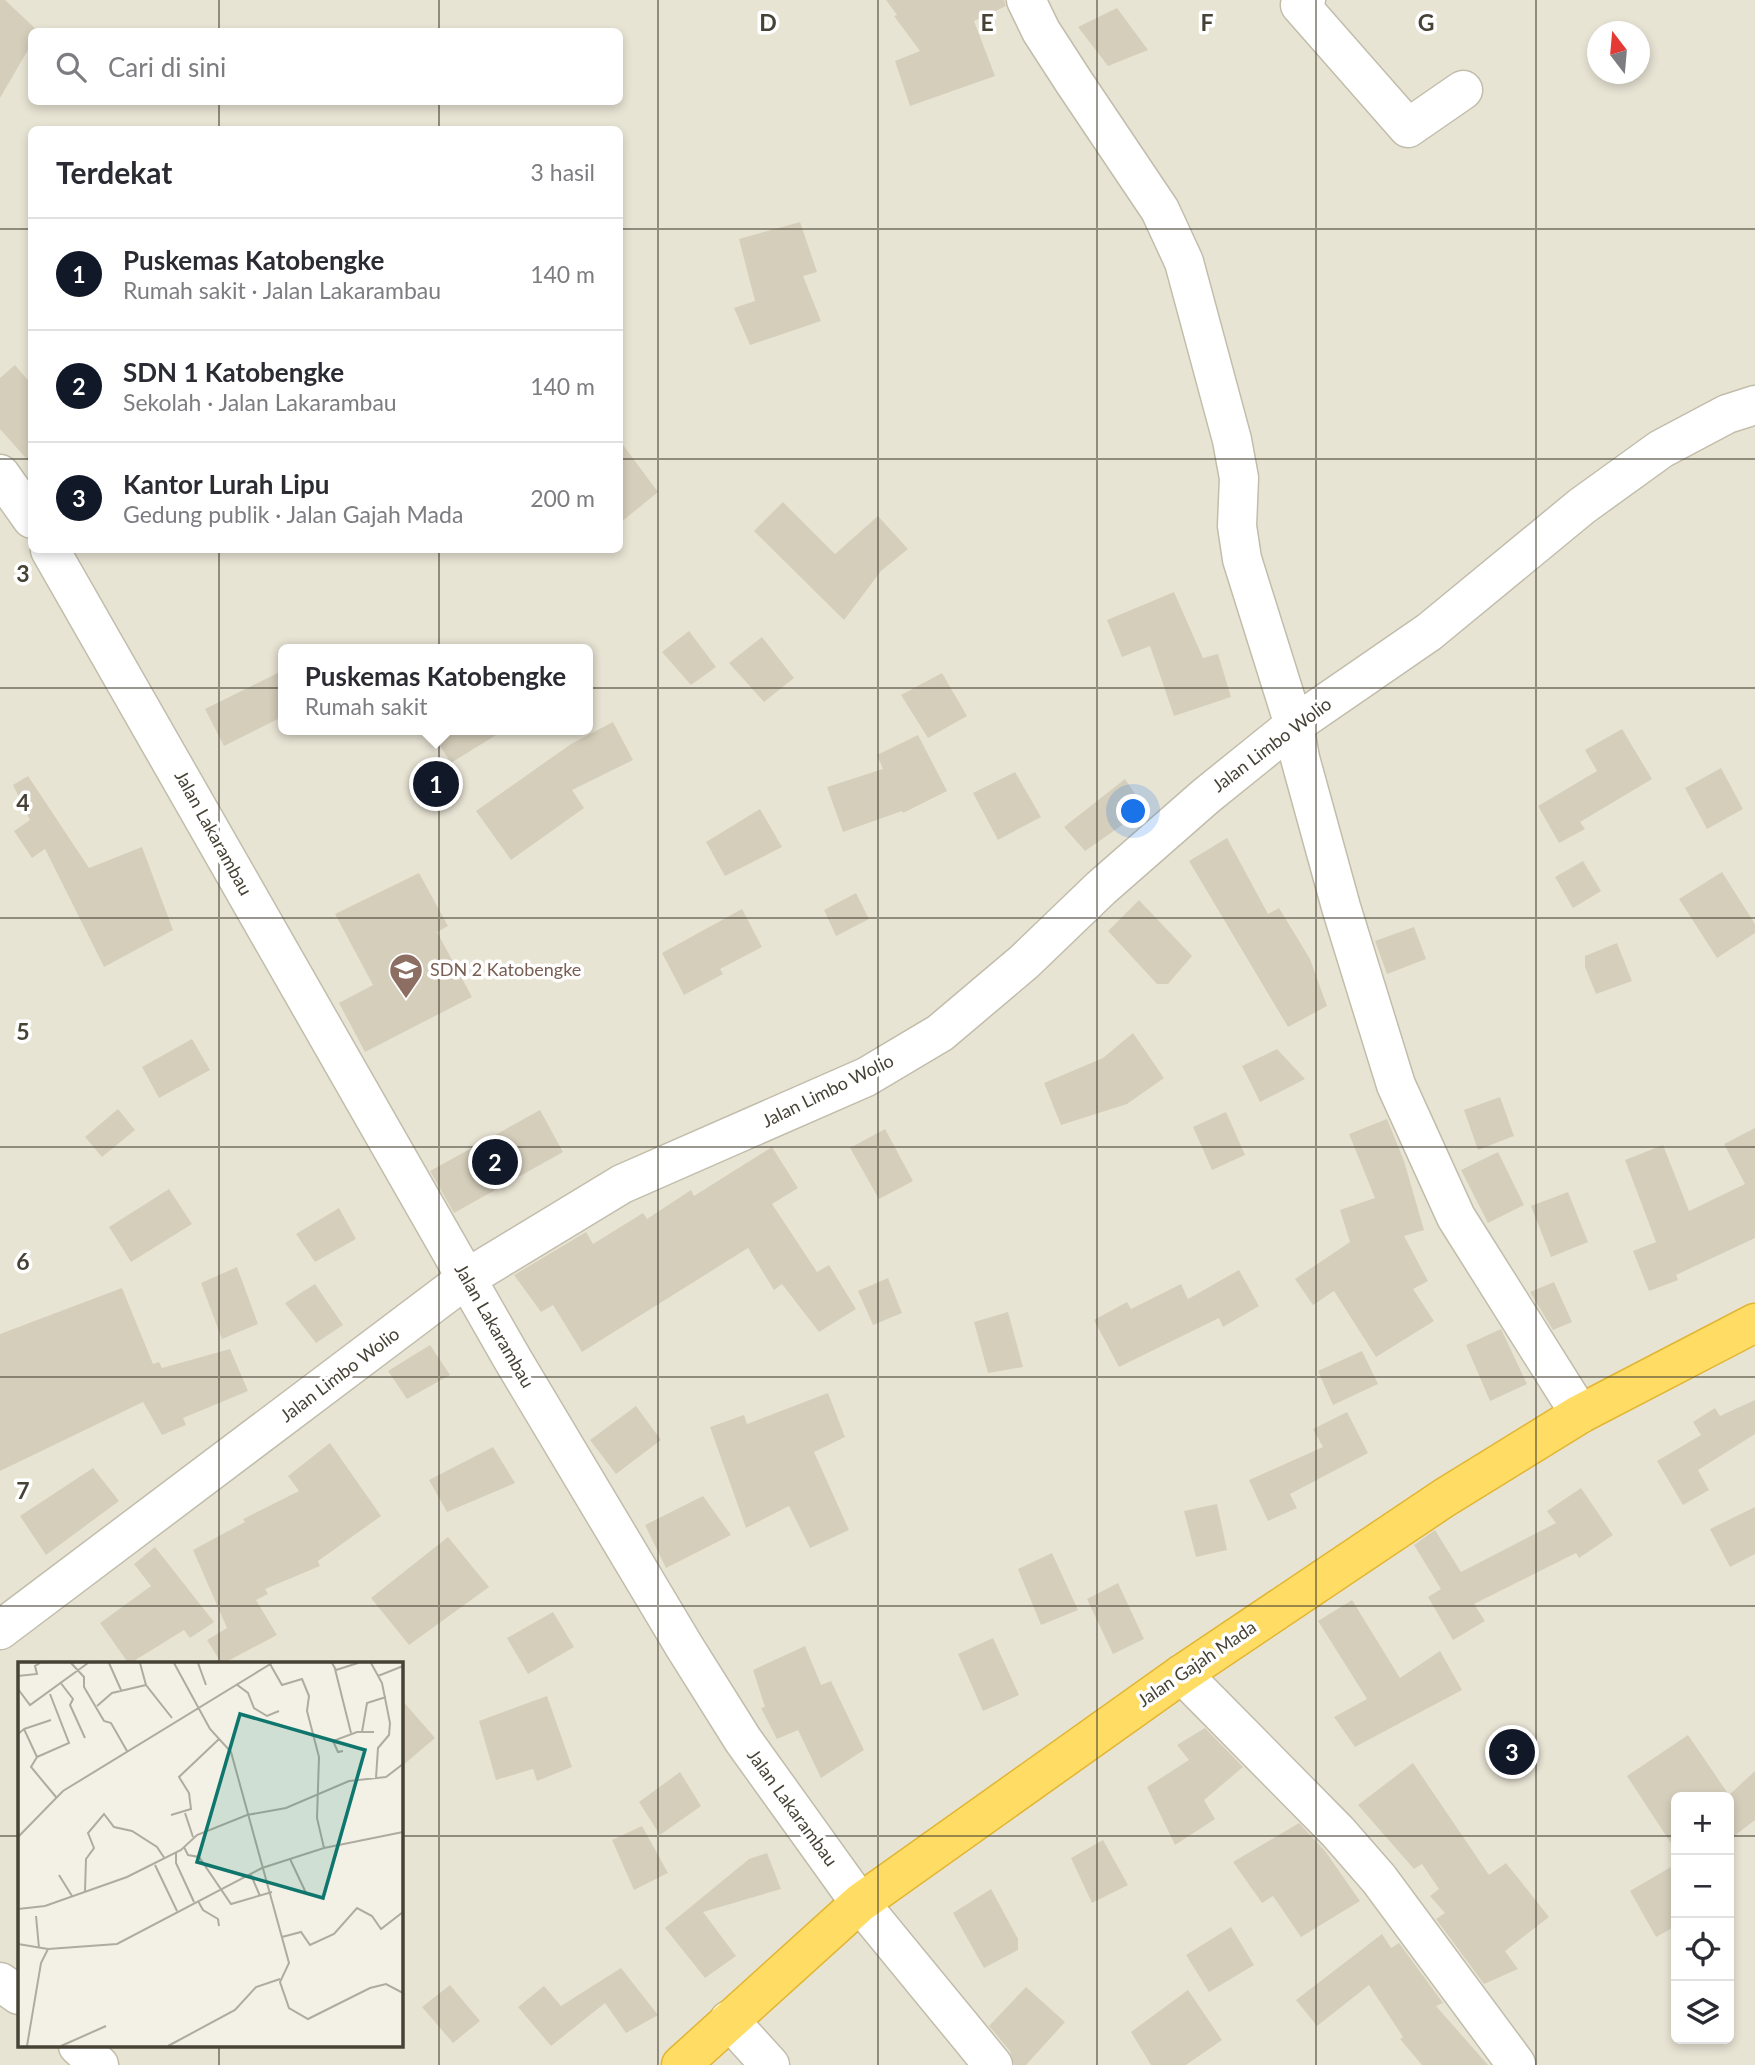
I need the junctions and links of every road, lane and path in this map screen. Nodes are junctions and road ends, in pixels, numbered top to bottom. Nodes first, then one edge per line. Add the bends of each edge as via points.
1 (1026, 0) edge
2 (1306, 0) edge
3 (1463, 90) dead end
4 (1755, 405) edge
5 (0, 474) edge
6 (28, 513) edge
7 (52, 553) edge
8 (1294, 725) junction
9 (467, 1279) junction
10 (1755, 1323) edge
11 (1580, 1414) junction
12 (0, 1630) edge
13 (1182, 1674) junction
14 (860, 1903) junction
15 (0, 1982) edge
16 (18, 1994) edge
17 (729, 2020) junction
18 (80, 2048) edge
19 (1516, 2064) edge
20 (99, 2065) edge
21 (681, 2065) edge
22 (770, 2065) edge
23 (993, 2065) edge

1 - 8 street via 1061,62 1160,210 1184,262 1232,440 1239,478 1238,542
2 - 3 street via 1300,5 1408,128
4 - 8 street, Jalan Limbo Wolio via 1727,414 1661,449 1582,506 1429,632
5 - 6 street
7 - 9 street, Jalan Lakarambau
8 - 9 street, Jalan Limbo Wolio via 1206,796 940,1033 866,1077 622,1184
8 - 11 street via 1340,907 1396,1085 1456,1217
9 - 12 street, Jalan Limbo Wolio
9 - 14 street, Jalan Lakarambau via 721,1705
10 - 11 highway, Jalan Gajah Mada
11 - 13 highway, Jalan Gajah Mada via 1444,1498
13 - 14 highway, Jalan Gajah Mada
13 - 19 street via 1379,1879
14 - 17 highway, Jalan Gajah Mada
14 - 23 street, Jalan Lakarambau
15 - 16 street
17 - 21 highway, Jalan Gajah Mada
17 - 22 street
18 - 20 street

